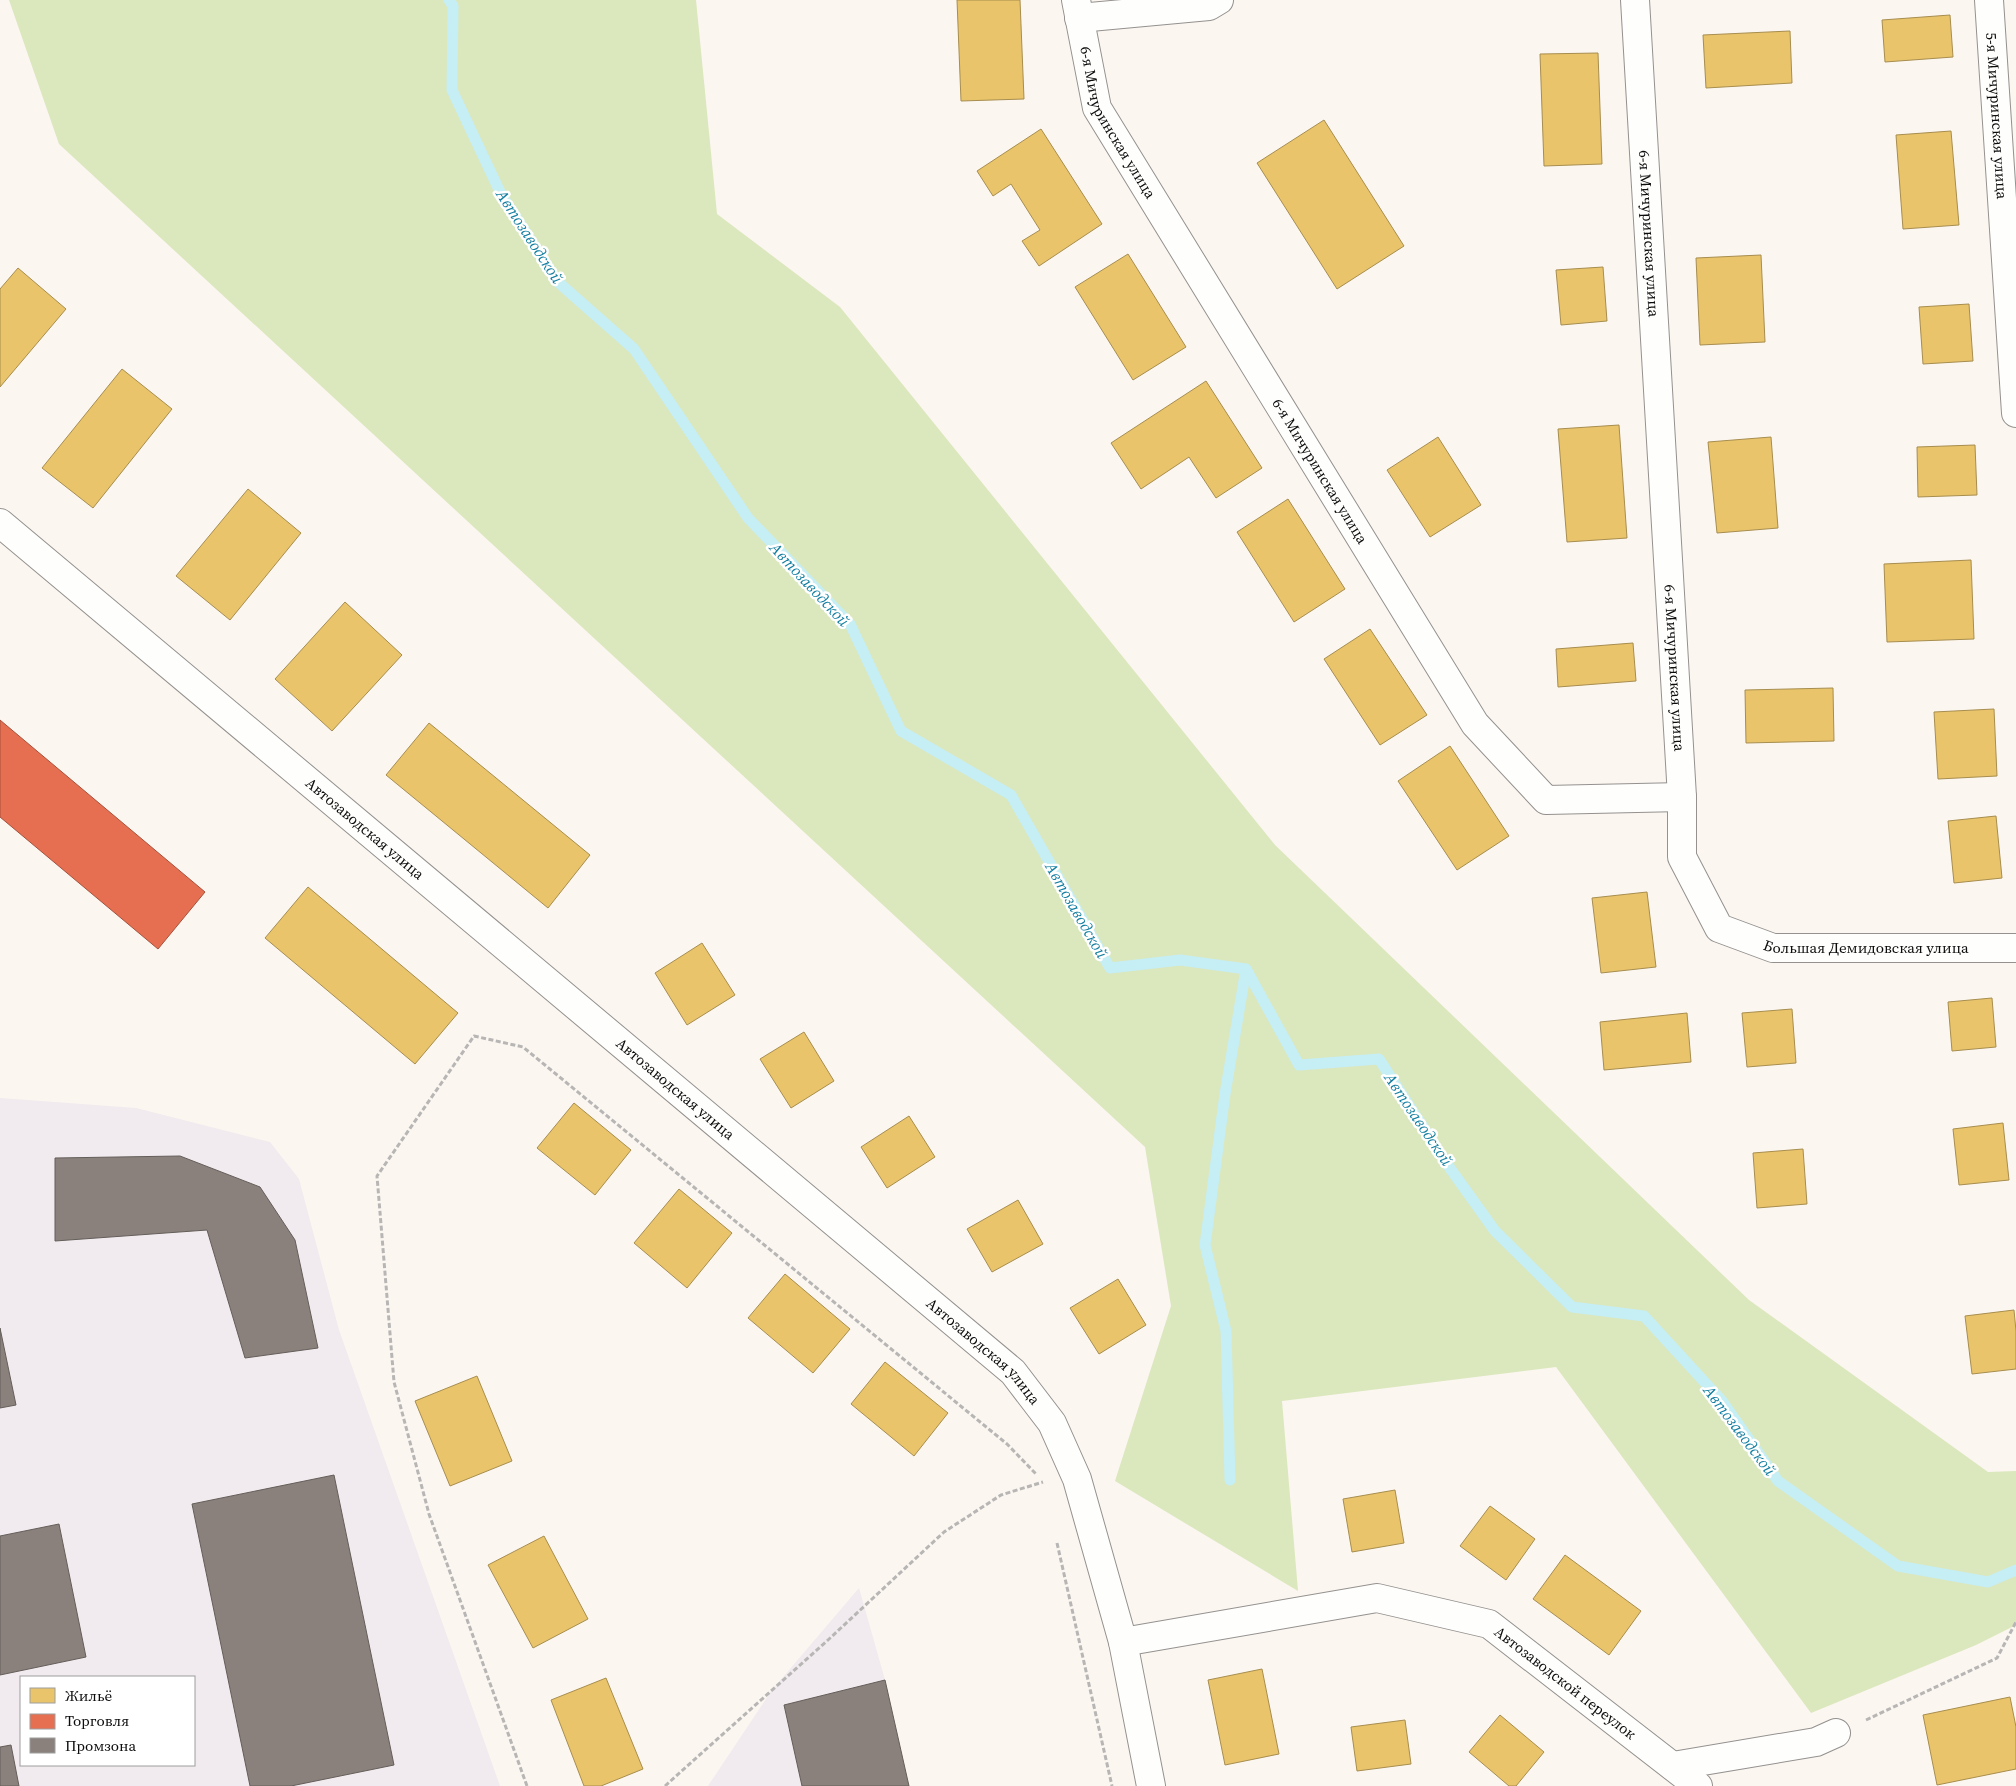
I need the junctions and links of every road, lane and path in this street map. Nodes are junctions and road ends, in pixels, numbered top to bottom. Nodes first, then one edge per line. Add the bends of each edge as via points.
1 (1219, 0) edge
2 (1635, 0) edge
3 (1990, 0) edge
4 (1077, 9) edge
5 (2016, 413) edge
6 (0, 523) edge
7 (1682, 797) junction
8 (1719, 928) joint
9 (2016, 948) edge
10 (1044, 1482) junction
11 (1046, 1491) dead end
12 (1056, 1538) dead end
13 (2016, 1622) edge
14 (1123, 1642) junction
15 (1836, 1733) joint
16 (1673, 1766) junction
17 (527, 1786) edge
18 (665, 1786) edge
19 (1112, 1786) edge
20 (1151, 1786) edge
21 (1698, 1786) edge

1 - 4 street via 1208,6
2 - 7 street, 6-я Мичуринская улица
3 - 5 street, 5-я Мичуринская улица
4 - 7 street, 6-я Мичуринская улица via 1097,108 1475,724 1546,800
6 - 14 street, Автозаводская улица via 1013,1372 1052,1422 1077,1479
7 - 8 street, 6-я Мичуринская улица via 1682,857
8 - 9 street, Большая Демидовская улица via 1773,948
10 - 11 path
10 - 17 path via 1007,1444 523,1047 474,1036 377,1176 394,1382 429,1514
10 - 18 path via 1001,1495 944,1532
12 - 19 path
13 - 15 path via 1996,1658
14 - 16 street, Автозаводской переулок via 1377,1598 1489,1624
14 - 20 street, Автозаводская улица
15 - 16 street via 1816,1742
16 - 21 street, Автозаводской переулок

